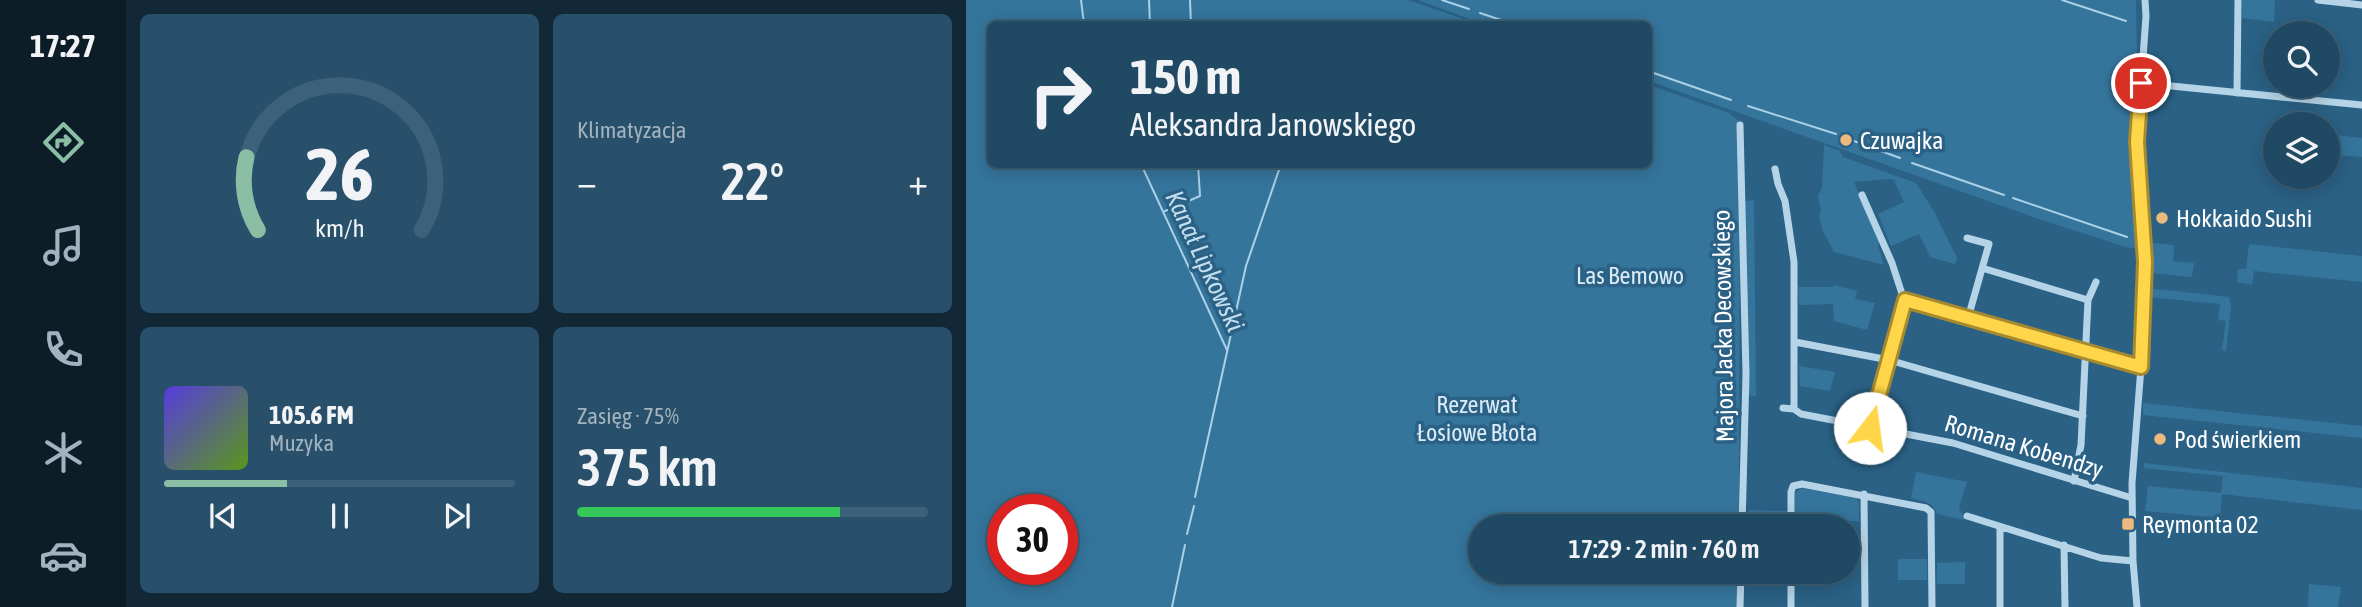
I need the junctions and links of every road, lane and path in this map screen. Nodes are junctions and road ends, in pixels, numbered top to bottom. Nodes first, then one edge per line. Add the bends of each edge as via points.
1 (2145, 0) edge
2 (2238, 0) edge
3 (2318, 0) edge
4 (2362, 5) edge
5 (2141, 83) junction
6 (2237, 93) junction
7 (2362, 105) edge
8 (1740, 125) dead end
9 (1775, 169) dead end
10 (1862, 195) dead end
11 (1967, 238) dead end
12 (1982, 268) junction
13 (2096, 282) dead end
14 (1905, 300) junction
15 (2088, 300) junction
16 (1968, 318) junction
17 (1795, 342) junction
18 (2086, 353) junction
19 (1889, 360) junction
20 (2141, 367) junction
21 (1783, 408) dead end
22 (1794, 409) junction
23 (2083, 416) junction
24 (1870, 428) junction
25 (2074, 481) junction
26 (1864, 494) junction
27 (2132, 498) junction
28 (1742, 514) edge
29 (1791, 514) edge
30 (1967, 516) dead end
31 (2000, 527) junction
32 (2064, 545) junction
33 (2133, 561) junction
34 (1741, 584) edge
35 (1791, 584) edge
36 (2137, 606) edge
37 (1740, 607) edge
38 (1791, 607) edge
39 (1865, 607) edge
40 (1932, 607) edge
41 (2000, 607) edge
42 (2065, 607) edge
43 (2146, 607) edge

1 - 5 street
2 - 6 street
3 - 4 street
5 - 6 street
5 - 20 street via 2137,142 2145,262
6 - 7 street
8 - 28 street, Majora Jacka Decowskiego via 1746,374
9 - 17 street via 1794,257
10 - 14 street
11 - 12 street via 1989,244
12 - 15 street
12 - 16 street
13 - 15 street
14 - 16 street
14 - 19 street
15 - 18 street
16 - 18 street
17 - 19 street
17 - 22 street
18 - 20 street
18 - 23 street
19 - 23 street
19 - 24 street
20 - 27 street
21 - 22 street, Romana Kobendzy
22 - 24 street, Romana Kobendzy
23 - 25 street
24 - 25 street, Romana Kobendzy via 1953,443
25 - 27 street, Romana Kobendzy
26 - 29 street via 1793,486
26 - 39 street
26 - 40 street via 1929,510
27 - 33 street
30 - 31 street
31 - 32 street
31 - 41 street
32 - 33 street via 2101,558
32 - 42 street
33 - 36 street
34 - 37 street
35 - 38 street
36 - 43 street

